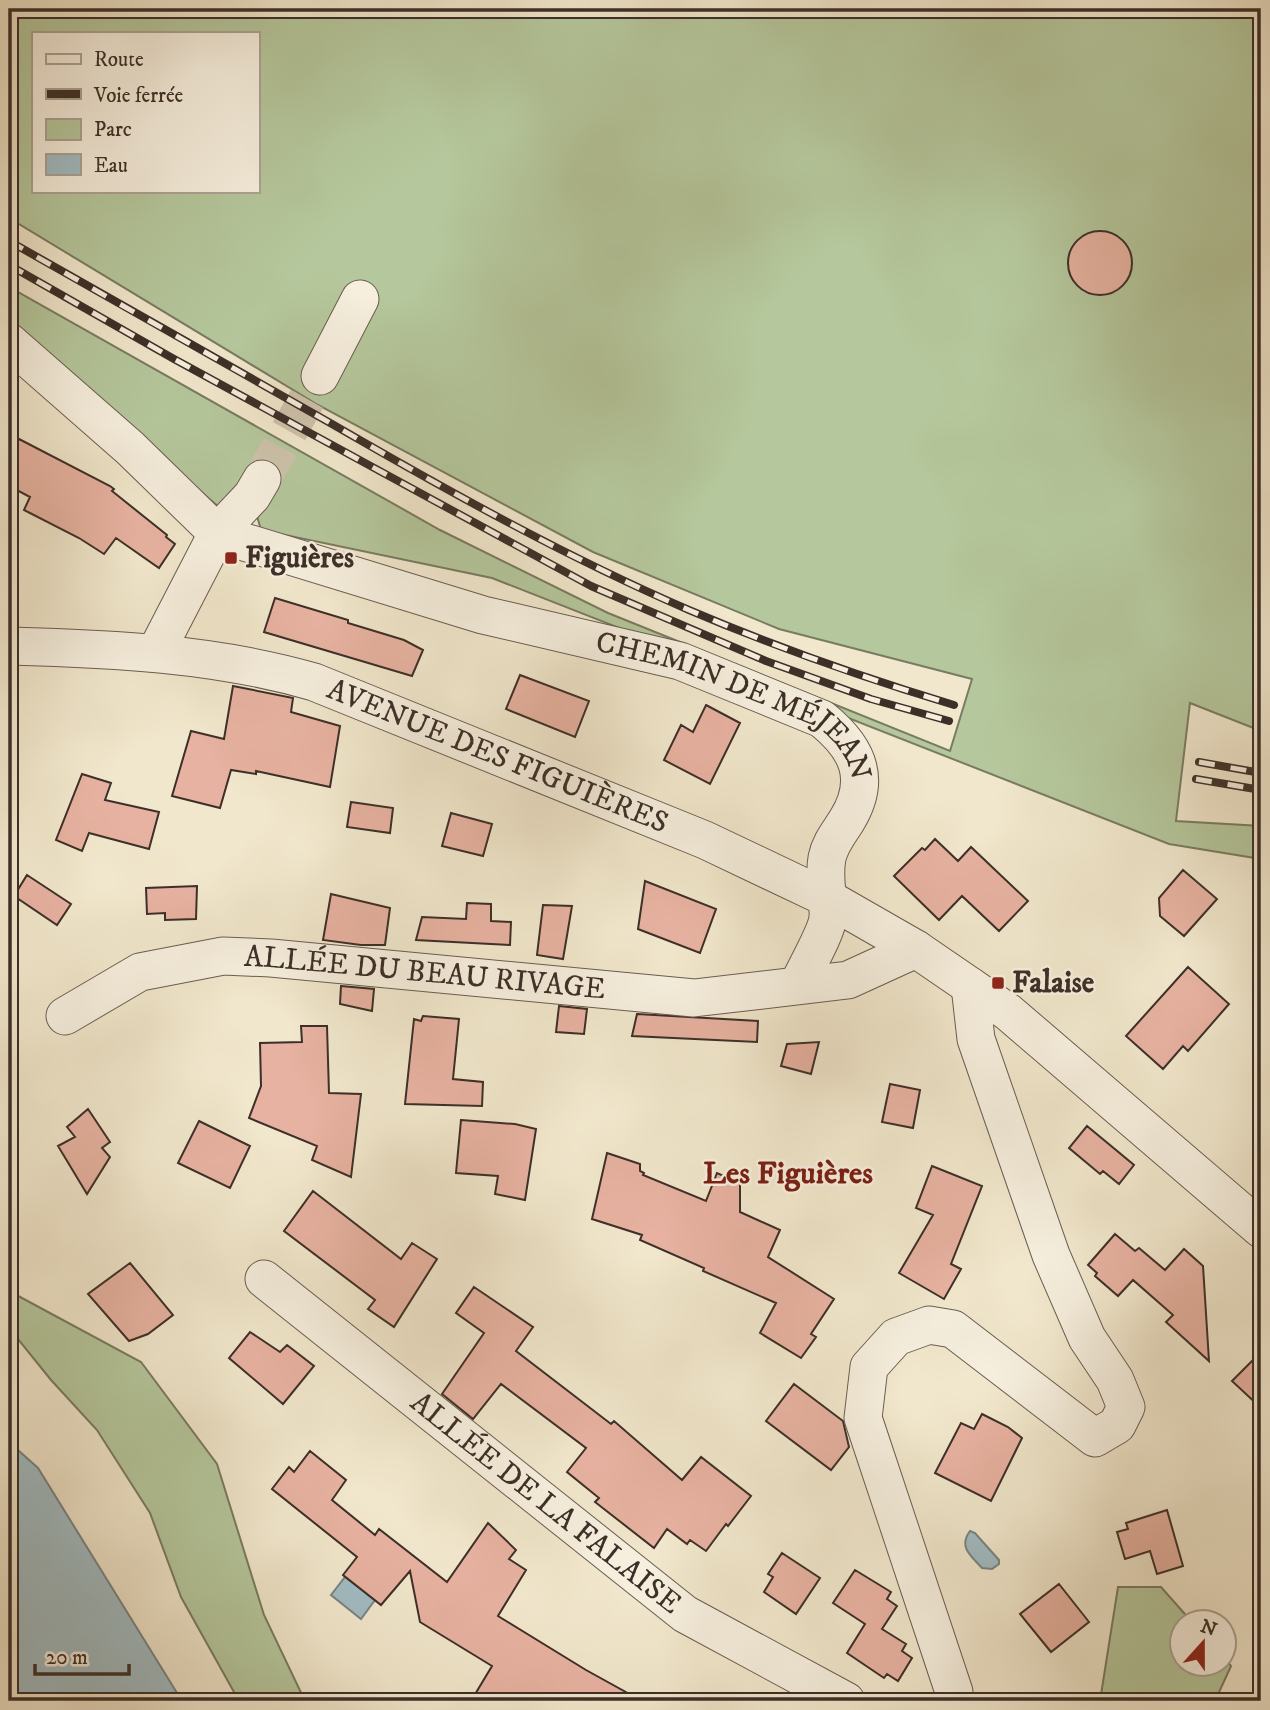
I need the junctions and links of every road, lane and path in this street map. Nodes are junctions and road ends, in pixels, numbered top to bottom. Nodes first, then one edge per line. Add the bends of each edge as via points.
1 (360, 299) dead end
2 (9, 342) edge
3 (320, 376) tunnel mouth
4 (262, 478) tunnel mouth
5 (218, 532) junction
6 (9, 646) edge
7 (156, 652) junction
8 (827, 898) junction
9 (916, 949) junction
10 (798, 985) junction
11 (970, 986) junction
12 (65, 1016) dead end
13 (1261, 1229) edge
14 (264, 1279) dead end
15 (846, 1701) edge
16 (952, 1701) edge

1 - 3 street
2 - 5 street, CHEMIN DE MÉJEAN
4 - 5 street
5 - 7 street
5 - 8 street, CHEMIN DE MÉJEAN via 471,611 680,661 822,719 855,756 861,778 852,810 831,843 824,879
6 - 7 street, AVENUE DES FIGUIÈRES
7 - 8 street, AVENUE DES FIGUIÈRES via 268,668 303,678 705,840
8 - 9 street
8 - 10 street via 828,919
9 - 10 street, ALLÉE DU BEAU RIVAGE via 848,980
9 - 11 street
10 - 12 street, ALLÉE DU BEAU RIVAGE via 694,998 223,956 140,972
11 - 13 street via 1015,1018
11 - 16 street via 976,1039 1051,1255 1087,1338 1115,1380 1126,1407 1117,1425 1095,1438 953,1329 929,1325 896,1337 869,1367 863,1418 954,1692
14 - 15 street, ALLÉE DE LA FALAISE via 685,1614

